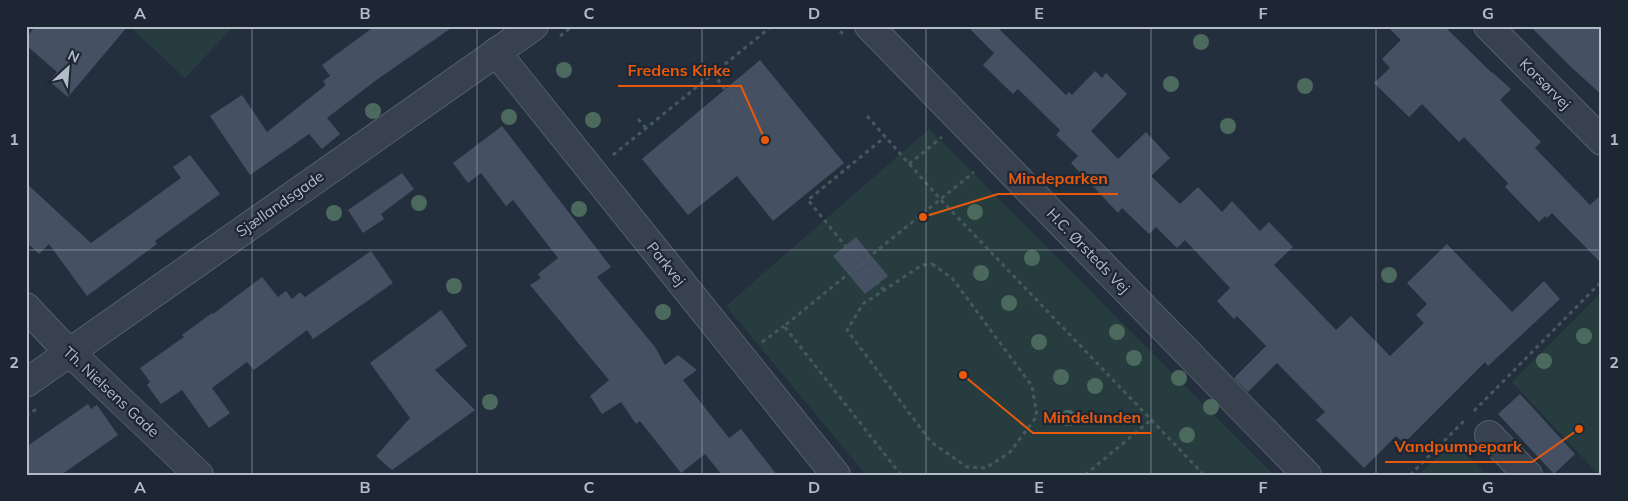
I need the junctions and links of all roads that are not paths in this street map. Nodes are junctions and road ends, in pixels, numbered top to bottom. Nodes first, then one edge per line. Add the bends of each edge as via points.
1 (534, 26) edge
2 (869, 26) edge
3 (1488, 26) edge
4 (496, 52) junction
5 (1602, 141) edge
6 (26, 307) edge
7 (70, 352) junction
8 (26, 383) edge
9 (1489, 435) dead end
10 (1519, 472) edge
11 (199, 475) edge
12 (836, 475) edge
13 (1307, 475) edge

1 - 4 street, Sjællandsgade
2 - 13 street, H.C. Ørsteds Vej
3 - 5 street, Korsørvej
4 - 7 street, Sjællandsgade
4 - 12 street, Parkvej
6 - 7 street, Th. Nielsens Gade
7 - 8 street, Sjællandsgade
7 - 11 street, Th. Nielsens Gade
9 - 10 street

